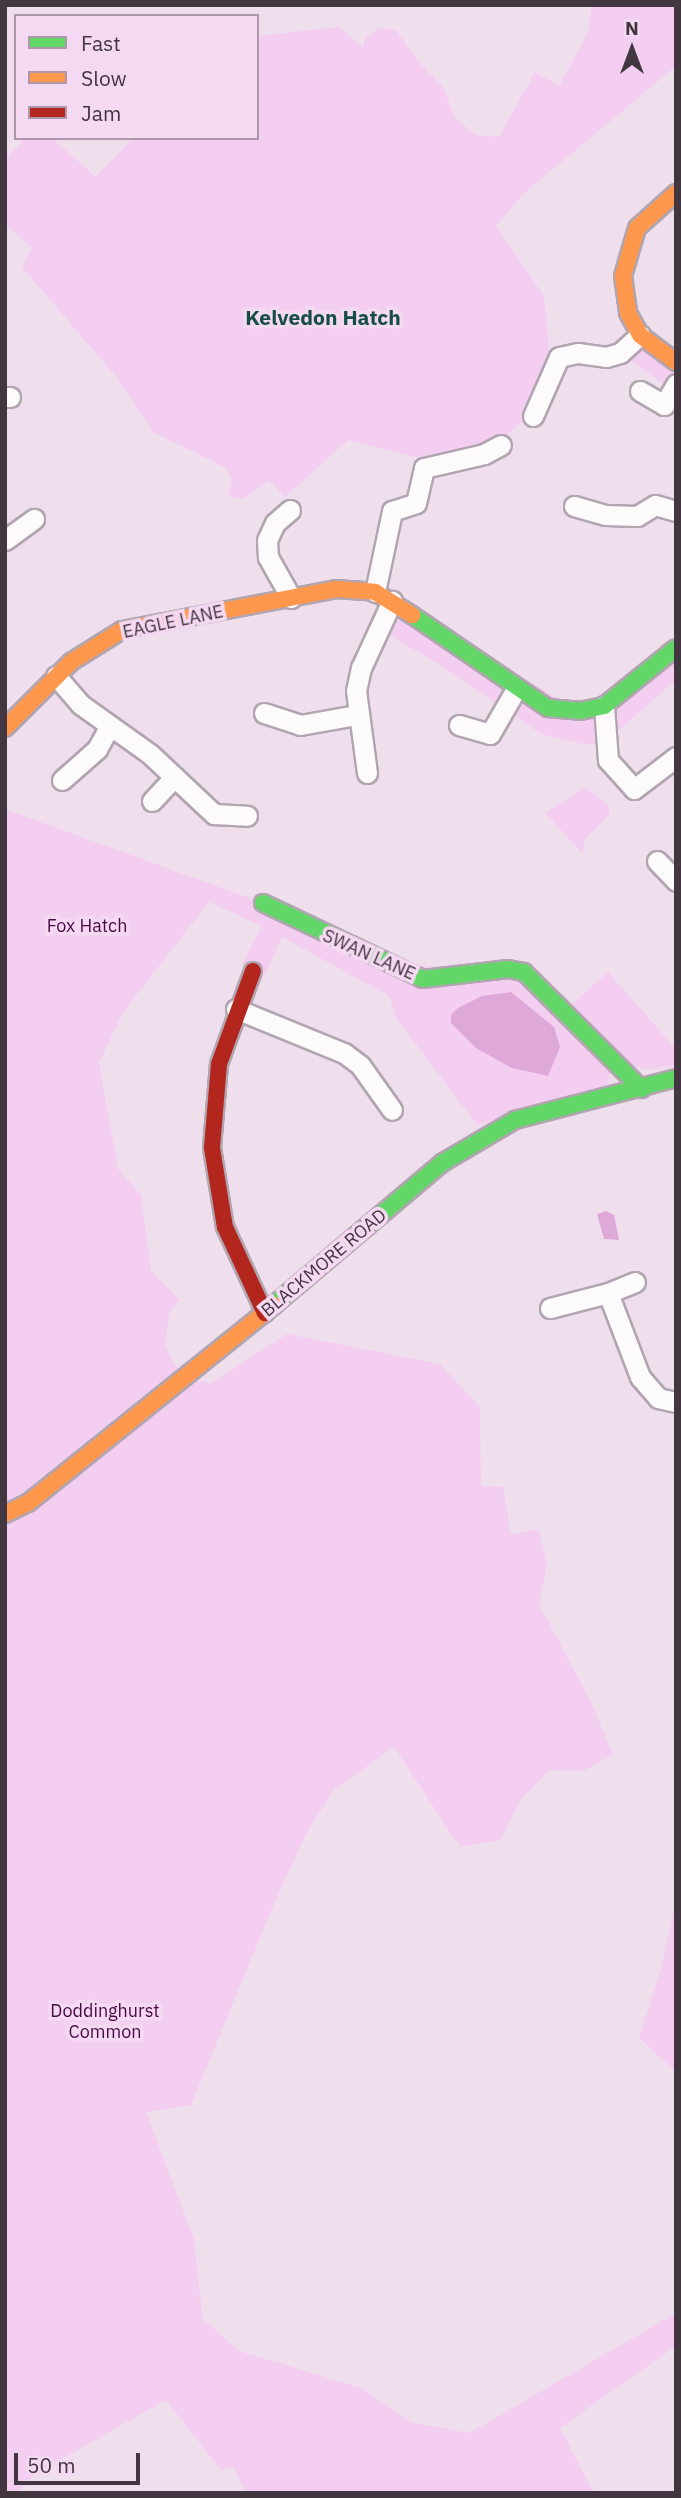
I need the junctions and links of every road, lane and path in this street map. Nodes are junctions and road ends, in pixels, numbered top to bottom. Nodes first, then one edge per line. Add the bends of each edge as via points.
1 (676, 193) edge
2 (640, 335) junction
3 (676, 362) edge
4 (676, 384) edge
5 (640, 391) dead end
6 (533, 416) dead end
7 (501, 445) dead end
8 (574, 506) dead end
9 (290, 509) dead end
10 (676, 511) edge
11 (34, 519) dead end
12 (5, 540) edge
13 (383, 596) junction
14 (291, 598) junction
15 (674, 652) edge
16 (56, 676) junction
17 (509, 684) junction
18 (604, 706) junction
19 (264, 713) dead end
20 (357, 715) junction
21 (459, 725) dead end
22 (109, 727) junction
23 (5, 728) edge
24 (676, 757) edge
25 (366, 773) dead end
26 (174, 776) junction
27 (62, 780) dead end
28 (152, 801) dead end
29 (247, 817) dead end
30 (657, 862) dead end
31 (676, 881) edge
32 (263, 903) dead end
33 (253, 971) dead end
34 (236, 1009) junction
35 (676, 1078) edge
36 (642, 1089) junction
37 (392, 1110) dead end
38 (635, 1282) dead end
39 (608, 1293) junction
40 (550, 1307) dead end
41 (265, 1313) junction
42 (676, 1402) edge
43 (5, 1514) edge

1 - 2 street via 637,228 623,263 625,298
2 - 3 street
2 - 6 street via 620,353 606,357 578,353 559,357
4 - 5 street via 664,405
7 - 13 street via 484,454 424,468 416,503 391,511
8 - 10 street via 606,515 637,516 655,505
9 - 14 street via 275,523 267,540 268,557
11 - 12 street
13 - 14 street, EAGLE LANE via 336,589
13 - 17 street
13 - 20 street via 361,668
14 - 16 street, EAGLE LANE via 122,631
15 - 18 street
16 - 22 street via 80,704
16 - 23 street, EAGLE LANE
17 - 18 street via 548,708 580,711
17 - 21 street via 490,734
18 - 24 street via 608,760 634,789
19 - 20 street via 300,725
20 - 25 street
22 - 26 street
22 - 27 street via 97,749
26 - 28 street
26 - 29 street via 214,814
30 - 31 street
32 - 36 street, SWAN LANE via 423,979 508,969 524,972
33 - 34 street
34 - 37 street via 344,1053 360,1065
34 - 41 street via 219,1064 212,1148 225,1227
35 - 36 street, BLACKMORE ROAD
36 - 41 street, BLACKMORE ROAD via 515,1120 486,1135 442,1163
38 - 39 street
39 - 40 street
39 - 42 street via 640,1377 658,1398
41 - 43 street, BLACKMORE ROAD via 28,1503

